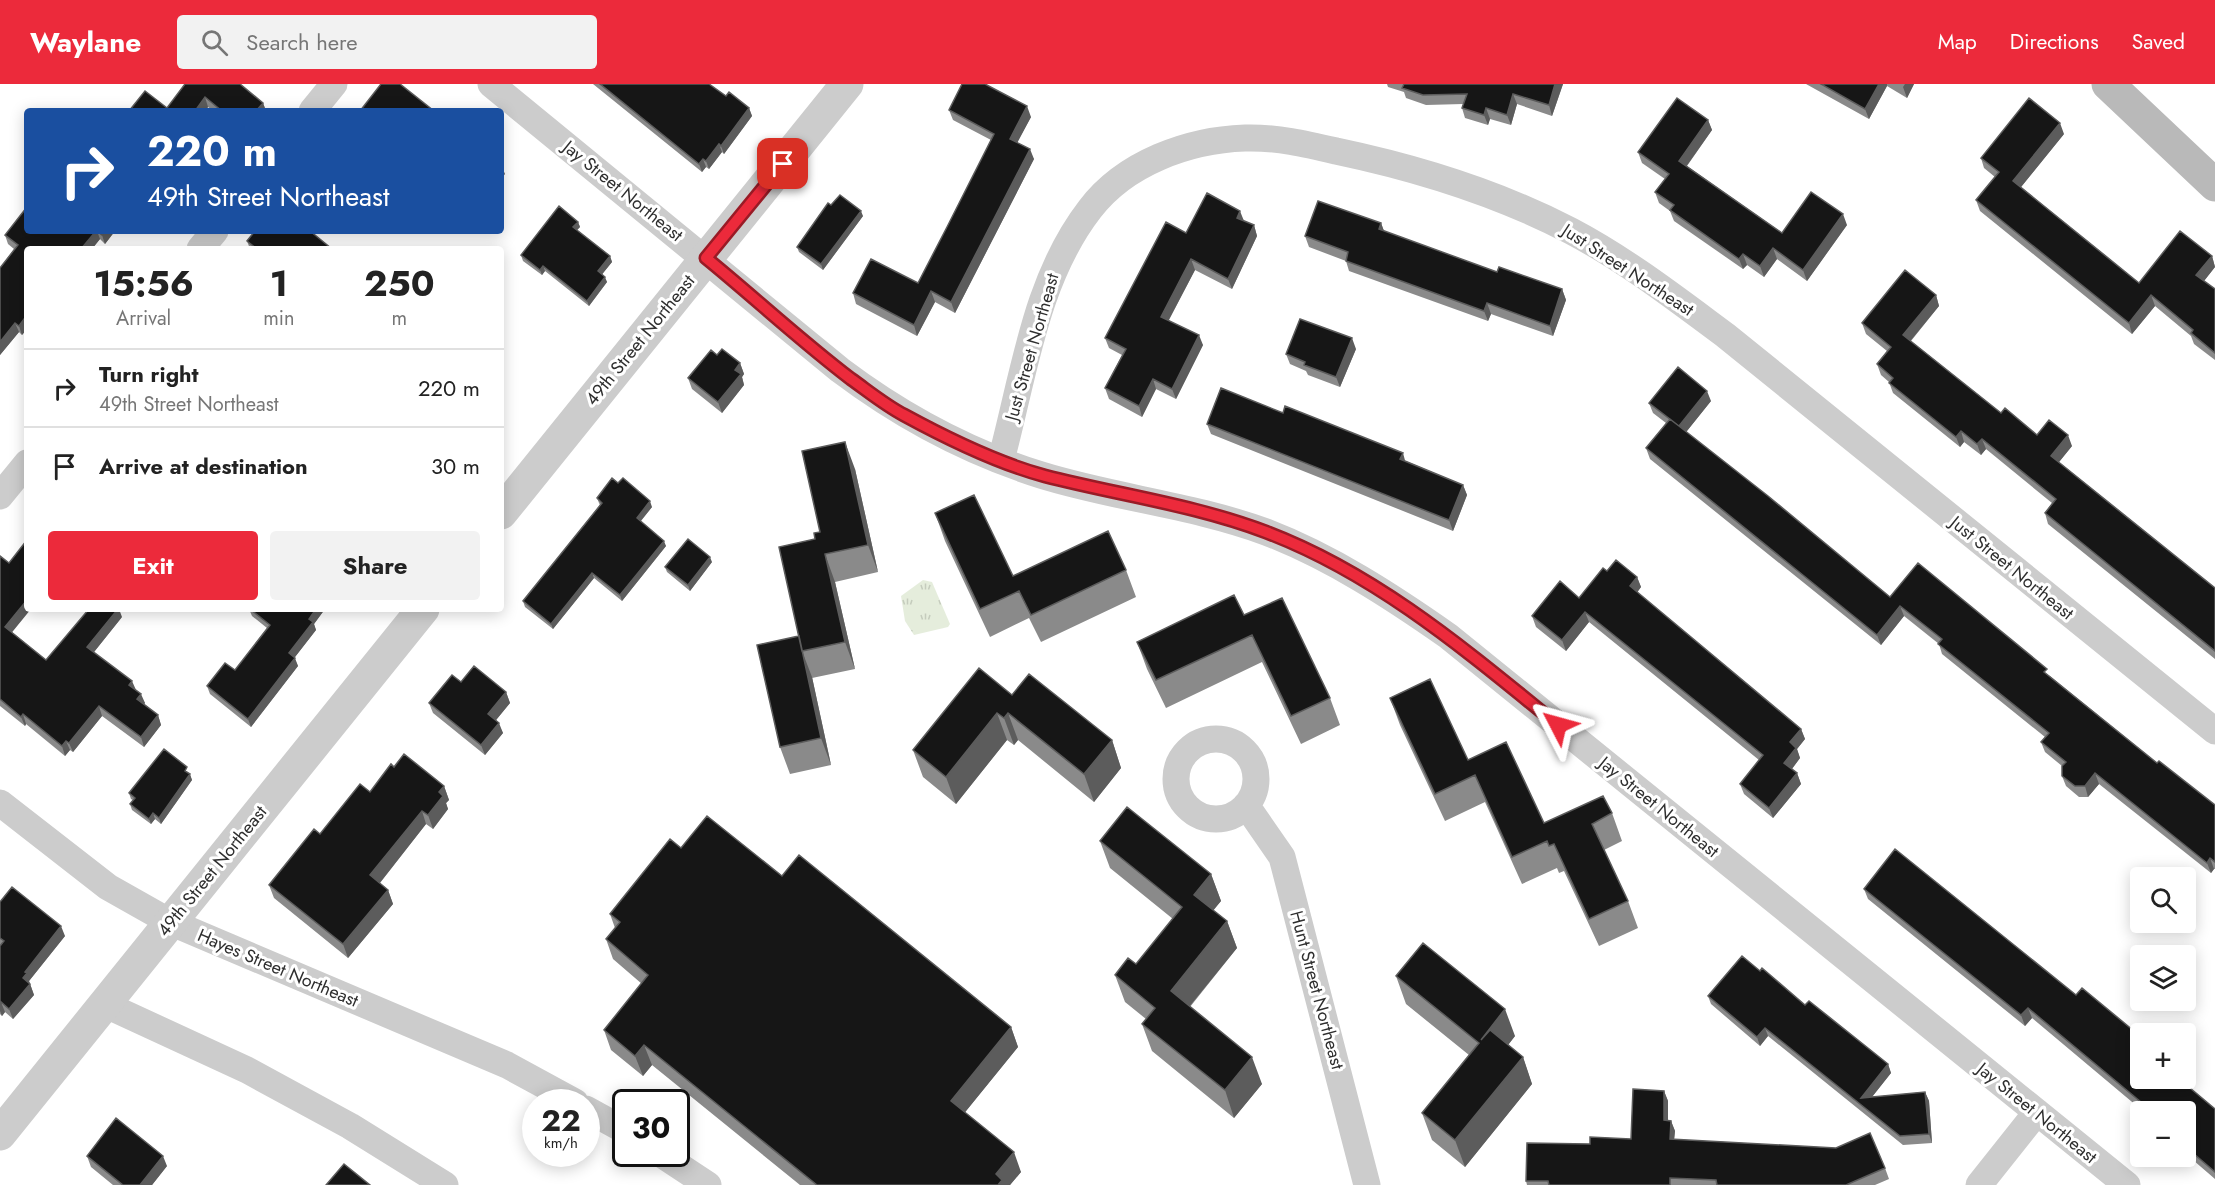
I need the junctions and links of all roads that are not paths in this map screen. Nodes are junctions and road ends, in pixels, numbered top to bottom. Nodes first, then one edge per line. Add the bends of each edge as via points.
1 (334, 84) edge
2 (491, 84) edge
3 (847, 84) edge
4 (2109, 84) edge
5 (314, 108) edge
6 (2215, 185) edge
7 (212, 234) edge
8 (202, 246) edge
9 (706, 258) junction
10 (1001, 460) junction
11 (24, 467) edge
12 (0, 496) edge
13 (504, 509) edge
14 (421, 612) edge
15 (2215, 731) edge
16 (0, 803) edge
17 (1246, 805) dead end
18 (170, 922) junction
19 (104, 1004) junction
20 (551, 1089) edge
21 (2037, 1113) junction
22 (0, 1134) edge
23 (681, 1167) edge
24 (445, 1185) edge
25 (708, 1185) edge
26 (1367, 1185) edge
27 (1979, 1185) edge
28 (2127, 1185) edge

1 - 5 street
2 - 9 street, Jay Street Northeast
3 - 9 street, 49th Street Northeast
4 - 6 main road
7 - 8 street
9 - 10 street, Jay Street Northeast via 832,364 885,403
9 - 13 street, 49th Street Northeast
10 - 15 street, Just Street Northeast via 1046,287 1065,245 1091,207 1119,181 1179,149 1227,139 1287,140 1385,161 1466,187 1545,219 1662,288
10 - 21 street, Jay Street Northeast via 1043,475 1199,511 1267,532 1321,557 1394,599 1448,636
11 - 12 street
14 - 18 street, 49th Street Northeast
16 - 18 street, Hayes Street Northeast via 108,887
17 - 26 street, Hunt Street Northeast via 1282,857
18 - 19 street, 49th Street Northeast
18 - 20 street, Hayes Street Northeast via 507,1065
19 - 22 street, 49th Street Northeast
19 - 24 street via 247,1070 350,1126
21 - 27 street
21 - 28 street, Jay Street Northeast
23 - 25 street

